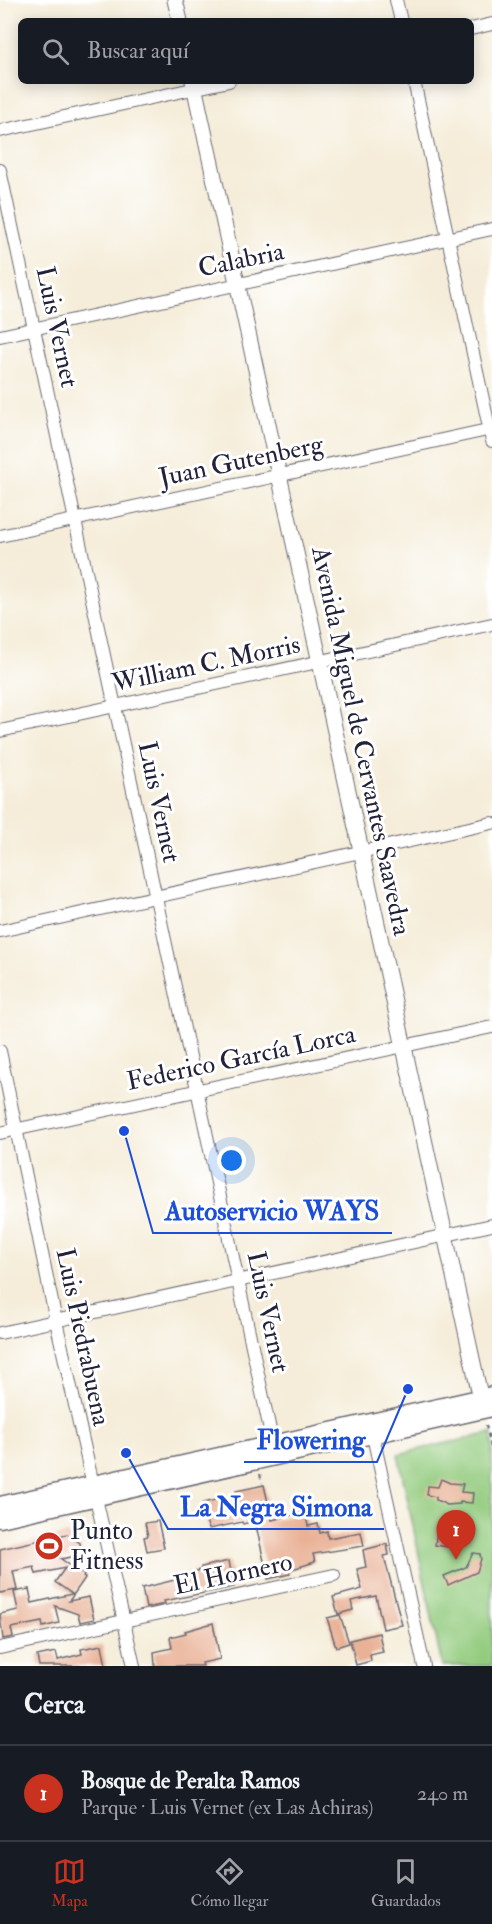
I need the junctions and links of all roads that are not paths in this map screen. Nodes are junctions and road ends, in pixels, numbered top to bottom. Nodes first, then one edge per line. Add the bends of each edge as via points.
1 (175, 0) edge
2 (396, 0) edge
3 (179, 18) edge
4 (400, 18) edge
5 (492, 24) edge
6 (474, 28) edge
7 (415, 84) edge
8 (193, 85) edge
9 (0, 131) edge
10 (0, 170) edge
11 (492, 229) edge
12 (448, 238) junction
13 (237, 284) junction
14 (35, 328) junction
15 (0, 336) edge
16 (491, 433) edge
17 (279, 475) junction
18 (76, 520) junction
19 (0, 536) edge
20 (492, 624) edge
21 (320, 662) junction
22 (116, 706) junction
23 (0, 732) edge
24 (492, 823) edge
25 (361, 851) junction
26 (156, 896) junction
27 (0, 931) edge
28 (492, 1027) edge
29 (404, 1046) junction
30 (0, 1051) edge
31 (198, 1090) junction
32 (17, 1130) junction
33 (0, 1133) edge
34 (492, 1225) edge
35 (445, 1235) junction
36 (238, 1281) junction
37 (56, 1321) junction
38 (0, 1333) edge
39 (487, 1403) edge
40 (372, 1429) junction
41 (273, 1444) junction
42 (94, 1491) junction
43 (0, 1505) edge
44 (0, 1519) edge
45 (334, 1575) dead end
46 (124, 1621) junction
47 (0, 1648) edge
48 (134, 1666) edge
49 (424, 1666) edge

1 - 3 street
2 - 4 street
5 - 6 street
7 - 12 street
8 - 9 street
8 - 13 street, Avenida Miguel de Cervantes Saavedra
10 - 14 street, Luis Vernet
11 - 12 street, Calabria
12 - 13 street, Calabria
12 - 16 street
13 - 14 street, Calabria
13 - 17 street, Avenida Miguel de Cervantes Saavedra
14 - 15 street, Calabria
14 - 18 street, Luis Vernet
16 - 17 street, Juan Gutenberg
17 - 18 street, Juan Gutenberg
17 - 21 street, Avenida Miguel de Cervantes Saavedra
18 - 19 street, Juan Gutenberg
18 - 22 street, Luis Vernet
20 - 21 street, William C. Morris
21 - 22 street, William C. Morris
21 - 25 street, Avenida Miguel de Cervantes Saavedra
22 - 23 street, William C. Morris
22 - 26 street, Luis Vernet
24 - 25 street
25 - 26 street
25 - 29 street, Avenida Miguel de Cervantes Saavedra
26 - 27 street
26 - 31 street, Luis Vernet
28 - 29 street, Federico García Lorca
29 - 31 street, Federico García Lorca
29 - 35 street, Avenida Miguel de Cervantes Saavedra
30 - 32 street, Luis Piedrabuena
31 - 32 street, Federico García Lorca
31 - 36 street, Luis Vernet
32 - 33 street, Federico García Lorca
32 - 37 street, Luis Piedrabuena
34 - 35 street
35 - 36 street
35 - 39 street, Avenida Miguel de Cervantes Saavedra
36 - 37 street
36 - 41 street, Luis Vernet
37 - 38 street
37 - 42 street, Luis Piedrabuena
39 - 40 main road
40 - 41 main road
40 - 42 main road
40 - 49 street
41 - 42 main road
42 - 43 main road
42 - 44 main road
42 - 46 street, Luis Piedrabuena
45 - 46 street, El Hornero
46 - 47 street, El Hornero
46 - 48 street, Luis Piedrabuena

